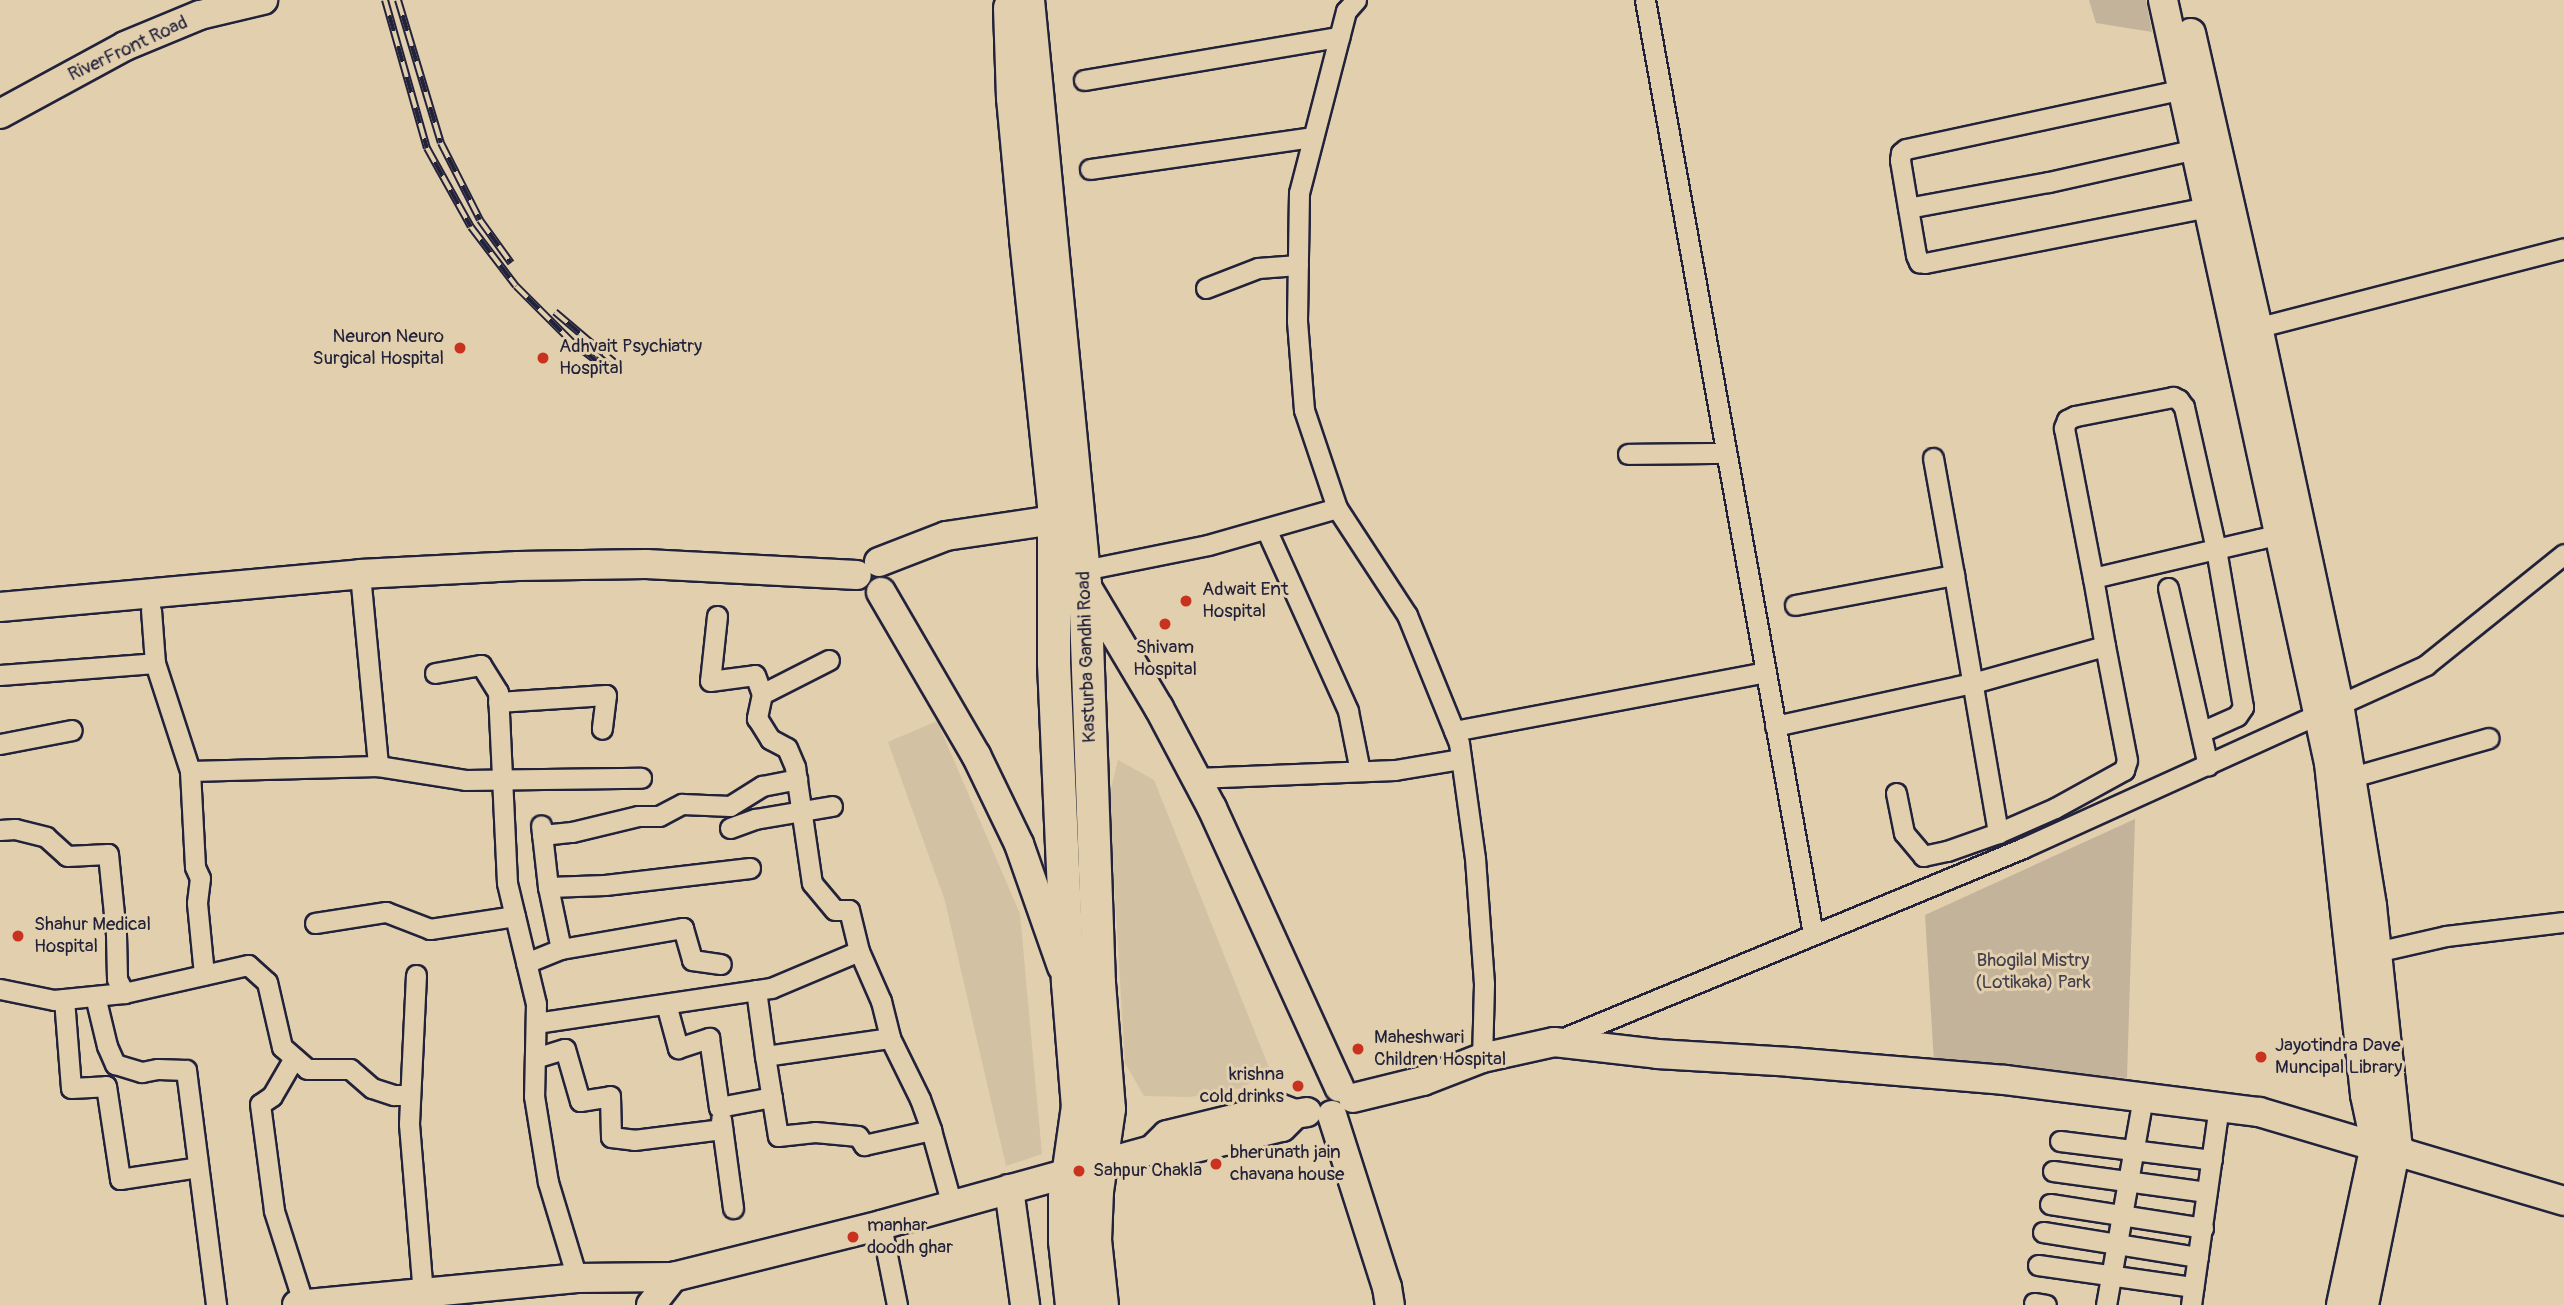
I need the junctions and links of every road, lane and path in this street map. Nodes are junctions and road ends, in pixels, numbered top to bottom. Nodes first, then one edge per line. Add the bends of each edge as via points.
1 (222, 0) edge
2 (263, 0) edge
3 (1356, 0) edge
4 (1645, 0) edge
5 (2163, 0) edge
6 (2183, 0) edge
7 (1019, 6) edge
8 (1339, 37) junction
9 (1084, 80) dead end
10 (2183, 89) junction
11 (0, 101) edge
12 (0, 114) edge
13 (1313, 137) junction
14 (2196, 149) junction
15 (1090, 169) dead end
16 (2209, 207) junction
17 (1908, 208) junction
18 (2564, 248) edge
19 (1298, 265) junction
20 (1206, 288) dead end
21 (2247, 330) junction
22 (1726, 453) junction
23 (1628, 454) dead end
24 (1933, 458) dead end
25 (1337, 509) junction
26 (1055, 520) junction
27 (1266, 529) junction
28 (2280, 534) junction
29 (2216, 549) junction
30 (2564, 554) edge
31 (868, 568) junction
32 (360, 574) junction
33 (1954, 575) junction
34 (1084, 577) junction
35 (2094, 578) junction
36 (2168, 588) dead end
37 (1795, 605) dead end
38 (0, 607) edge
39 (152, 610) dead end
40 (717, 616) dead end
41 (1086, 616) junction
42 (2105, 646) junction
43 (829, 660) dead end
44 (155, 663) junction
45 (1766, 672) junction
46 (435, 673) dead end
47 (0, 675) edge
48 (1973, 683) junction
49 (762, 694) junction
50 (498, 702) junction
51 (2329, 709) junction
52 (1776, 726) junction
53 (602, 729) dead end
54 (72, 730) dead end
55 (1454, 731) junction
56 (2201, 732) junction
57 (2489, 738) dead end
58 (0, 744) edge
59 (1461, 758) junction
60 (378, 766) junction
61 (2208, 766) junction
62 (190, 771) junction
63 (1360, 771) junction
64 (2352, 777) junction
65 (641, 778) dead end
66 (1196, 778) junction
67 (501, 779) junction
68 (797, 779) junction
69 (1896, 793) dead end
70 (832, 806) dead end
71 (802, 813) junction
72 (730, 828) dead end
73 (0, 830) edge
74 (1997, 833) junction
75 (1019, 844) junction
76 (750, 868) dead end
77 (1064, 883) junction
78 (1095, 884) junction
79 (548, 887) junction
80 (515, 916) junction
81 (2564, 922) edge
82 (315, 923) dead end
83 (1813, 934) junction
84 (561, 950) junction
85 (859, 951) junction
86 (2376, 952) junction
87 (526, 963) junction
88 (721, 964) dead end
89 (204, 975) junction
90 (415, 975) dead end
91 (1068, 983) junction
92 (0, 989) edge
93 (756, 990) junction
94 (124, 993) junction
95 (95, 996) junction
96 (64, 999) junction
97 (666, 1004) junction
98 (536, 1023) junction
99 (890, 1038) junction
100 (1554, 1042) junction
101 (765, 1056) junction
102 (294, 1058) junction
103 (535, 1058) junction
104 (1482, 1058) junction
105 (411, 1095) junction
106 (772, 1097) junction
107 (2143, 1098) junction
108 (1337, 1102) junction
109 (719, 1107) junction
110 (2220, 1107) junction
111 (722, 1129) junction
112 (931, 1130) junction
113 (2060, 1141) dead end
114 (2386, 1148) junction
115 (2133, 1150) junction
116 (2212, 1160) junction
117 (1100, 1164) junction
118 (198, 1167) junction
119 (2053, 1171) dead end
120 (1067, 1173) junction
121 (2127, 1181) junction
122 (1009, 1189) junction
123 (2207, 1192) junction
124 (2564, 1201) edge
125 (2050, 1204) dead end
126 (952, 1205) junction
127 (733, 1208) dead end
128 (2121, 1215) junction
129 (881, 1225) junction
130 (2203, 1228) junction
131 (2043, 1232) dead end
132 (2116, 1244) junction
133 (2198, 1257) junction
134 (2038, 1265) dead end
135 (2110, 1276) junction
136 (673, 1277) junction
137 (577, 1278) junction
138 (2192, 1296) edge
139 (423, 1298) edge
140 (216, 1305) edge
141 (297, 1305) edge
142 (304, 1305) edge
143 (650, 1305) edge
144 (897, 1305) edge
145 (1025, 1305) edge
146 (1072, 1305) edge
147 (1102, 1305) edge
148 (1390, 1305) edge
149 (1402, 1305) edge
150 (2106, 1305) edge
151 (2341, 1305) edge
152 (2364, 1305) edge

1 - 11 street, RiverFront Road via 118,37
2 - 12 street, RiverFront Road via 200,15 125,46
3 - 8 street via 1346,11
4 - 22 street
5 - 10 street
6 - 21 street
7 - 26 main road, Kasturba Gandhi Road via 1013,98
7 - 34 main road, Kasturba Gandhi Road
8 - 9 street
8 - 13 street
10 - 14 street
10 - 17 street via 1906,149 1900,160
13 - 15 street
13 - 19 street via 1299,193
14 - 16 street
14 - 17 street
16 - 17 street via 1924,263 1916,255
16 - 21 street
18 - 21 street
19 - 20 street via 1258,268
19 - 25 street via 1304,410
21 - 28 street
21 - 51 street
22 - 23 street
22 - 45 street
24 - 33 street
25 - 27 street
25 - 55 street via 1407,615
26 - 31 street via 946,536
26 - 77 main road, Kasturba Gandhi Road via 1054,663
27 - 34 street
27 - 63 street via 1348,711
28 - 29 street
28 - 51 street
29 - 35 street
29 - 35 street via 2179,400 2173,397 2075,416 2064,428
29 - 56 street via 2243,707 2237,716
30 - 51 street via 2427,665
31 - 32 street via 646,564
31 - 75 street via 889,575 881,592 970,744
32 - 38 street
32 - 60 street
33 - 37 street
33 - 48 street
34 - 41 main road, Kasturba Gandhi Road
34 - 66 street
35 - 42 street
36 - 56 street
39 - 44 street
40 - 49 street via 709,681 755,675
41 - 78 main road, Kasturba Gandhi Road
41 - 108 street via 1203,813
42 - 48 street
42 - 74 street via 2127,760 2124,770
43 - 49 street
44 - 47 street
44 - 62 street
45 - 52 street
45 - 55 street
46 - 50 street via 481,665 498,692
48 - 52 street
48 - 74 street
49 - 68 street via 757,718 769,739 786,748
50 - 53 street via 606,695
50 - 67 street
51 - 61 street
51 - 64 street
51 - 114 street via 2329,763 2365,1096
52 - 83 street
54 - 58 street
55 - 59 street
56 - 61 street
57 - 64 street
59 - 63 street
59 - 104 street via 1475,858 1483,972
60 - 62 street
60 - 67 street via 465,780
61 - 83 street
62 - 89 street
63 - 66 street
64 - 86 street
65 - 67 street
66 - 108 street
67 - 80 street via 507,883
68 - 71 street
68 - 79 street via 762,786 730,806 682,804 659,816 638,816 572,832 542,830
69 - 74 street via 1904,833 1923,856
70 - 71 street
71 - 72 street via 755,819
71 - 85 street via 812,883 835,910 849,910
73 - 94 street via 46,837 67,856 108,854 117,979
75 - 77 street via 1041,855
75 - 91 street
76 - 79 street
77 - 78 street
77 - 91 main road, Kasturba Gandhi Road
78 - 117 main road, Kasturba Gandhi Road via 1109,1109
79 - 84 street
80 - 82 street via 430,929 386,912
80 - 87 street
81 - 86 street via 2446,936
83 - 100 street
84 - 87 street
84 - 88 street via 683,928 692,960
85 - 93 street
85 - 99 street via 877,989
86 - 114 street
87 - 98 street
89 - 94 street
89 - 102 street via 248,965 267,982 282,1048
90 - 105 street
91 - 120 main road, Kasturba Gandhi Road via 1078,1107
92 - 96 street
93 - 97 street
93 - 101 street
94 - 95 street
95 - 96 street
95 - 118 street via 115,1064 142,1072 186,1070
96 - 118 street via 71,1088 106,1086 120,1179
97 - 98 street
97 - 109 street via 678,1048 709,1038
98 - 103 street
99 - 101 street
99 - 112 street
100 - 104 street
100 - 107 street via 2005,1080
101 - 106 street
102 - 105 street via 307,1069 350,1069 372,1088
102 - 142 street via 272,1096 260,1104 274,1211
103 - 111 street via 565,1049 580,1101 610,1096 611,1137 634,1140
103 - 137 street via 534,1096 548,1182
104 - 108 street via 1423,1081
105 - 139 street
106 - 109 street
106 - 112 street via 778,1136 815,1132 858,1136 864,1145
107 - 110 street
107 - 115 street
108 - 117 street via 1295,1114 1279,1108 1167,1135 1152,1150
108 - 148 street
108 - 149 street via 1399,1284
109 - 111 street
110 - 114 street via 2259,1112
110 - 116 street
111 - 127 street
112 - 126 street
113 - 115 street
114 - 124 street
114 - 151 street
114 - 152 street
115 - 116 street
115 - 121 street
116 - 123 street
117 - 120 street
117 - 147 main road, Kasturba Gandhi Road via 1095,1240
118 - 140 street
119 - 121 street
120 - 122 street
120 - 146 main road, Kasturba Gandhi Road via 1065,1241
121 - 123 street
121 - 128 street
122 - 126 street
122 - 145 street
123 - 130 street
125 - 128 street
126 - 129 street
128 - 130 street
128 - 132 street
129 - 136 street
129 - 144 street
130 - 133 street
131 - 132 street
132 - 133 street
132 - 135 street
133 - 138 street
134 - 135 street
135 - 138 street
135 - 150 street
136 - 137 street
136 - 143 street
137 - 139 street
139 - 142 street
141 - 142 street

